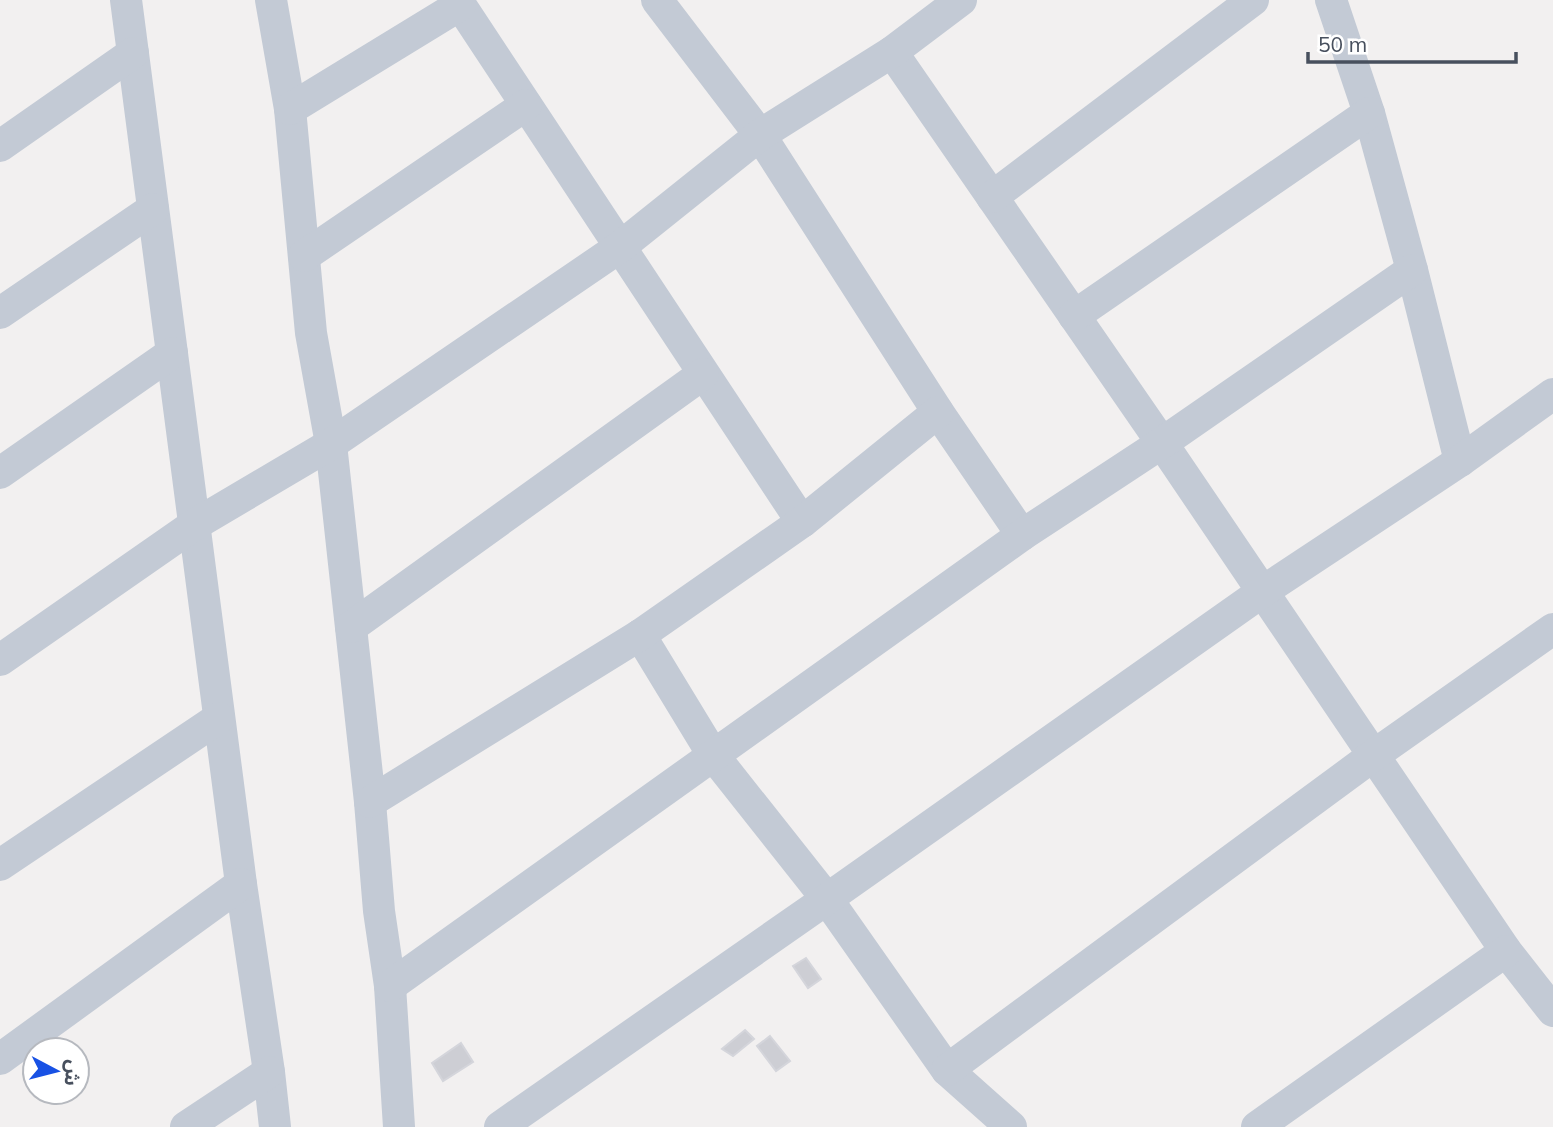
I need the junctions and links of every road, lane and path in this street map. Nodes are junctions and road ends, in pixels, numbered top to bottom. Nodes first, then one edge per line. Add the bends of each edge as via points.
1 (126, 0) edge
2 (271, 0) edge
3 (657, 0) edge
4 (961, 0) edge
5 (1253, 0) edge
6 (1331, 0) edge
7 (458, 2) edge
8 (892, 52) junction
9 (133, 53) junction
10 (526, 105) junction
11 (290, 109) junction
12 (1370, 113) junction
13 (760, 135) junction
14 (0, 146) edge
15 (992, 197) junction
16 (153, 209) junction
17 (620, 247) junction
18 (304, 256) junction
19 (1412, 270) junction
20 (0, 313) edge
21 (1074, 316) junction
22 (172, 353) junction
23 (704, 374) junction
24 (1553, 394) edge
25 (938, 412) junction
26 (1162, 443) junction
27 (331, 444) junction
28 (1460, 461) junction
29 (0, 473) edge
30 (802, 522) junction
31 (194, 525) junction
32 (1022, 535) junction
33 (1262, 592) junction
34 (351, 627) junction
35 (1553, 629) edge
36 (640, 635) junction
37 (0, 660) edge
38 (219, 718) junction
39 (713, 755) junction
40 (1374, 755) junction
41 (370, 802) junction
42 (0, 865) edge
43 (241, 884) junction
44 (827, 899) junction
45 (1507, 951) junction
46 (390, 986) junction
47 (1553, 1012) edge
48 (0, 1059) edge
49 (947, 1070) junction
50 (269, 1072) junction
51 (186, 1127) edge
52 (275, 1127) edge
53 (400, 1127) edge
54 (500, 1127) edge
55 (1011, 1127) edge
56 (1257, 1127) edge

1 - 9 street
2 - 11 street
3 - 13 street
4 - 8 street
5 - 15 street
6 - 12 street
7 - 10 street
7 - 11 street
8 - 13 street
8 - 15 street
9 - 14 street
9 - 16 street
10 - 17 street
10 - 18 street
11 - 18 street
12 - 19 street
12 - 21 street
13 - 17 street
13 - 25 street
15 - 21 street
16 - 20 street
16 - 22 street
17 - 23 street
17 - 27 street
18 - 27 street via 311,333
19 - 26 street
19 - 28 street
21 - 26 street
22 - 29 street
22 - 31 street
23 - 30 street
23 - 34 street
24 - 28 street
25 - 30 street
25 - 32 street
26 - 32 street
26 - 33 street
27 - 31 street
27 - 34 street
28 - 33 street
30 - 36 street
31 - 37 street
31 - 38 street
32 - 39 street
33 - 40 street
33 - 44 street
34 - 41 street
35 - 40 street
36 - 39 street
36 - 41 street
38 - 42 street
38 - 43 street
39 - 44 street
39 - 46 street
40 - 45 street
40 - 49 street
41 - 46 street
43 - 48 street
43 - 50 street
44 - 49 street
44 - 54 street
45 - 47 street
45 - 56 street
46 - 53 street
49 - 55 street
50 - 51 street
50 - 52 street

